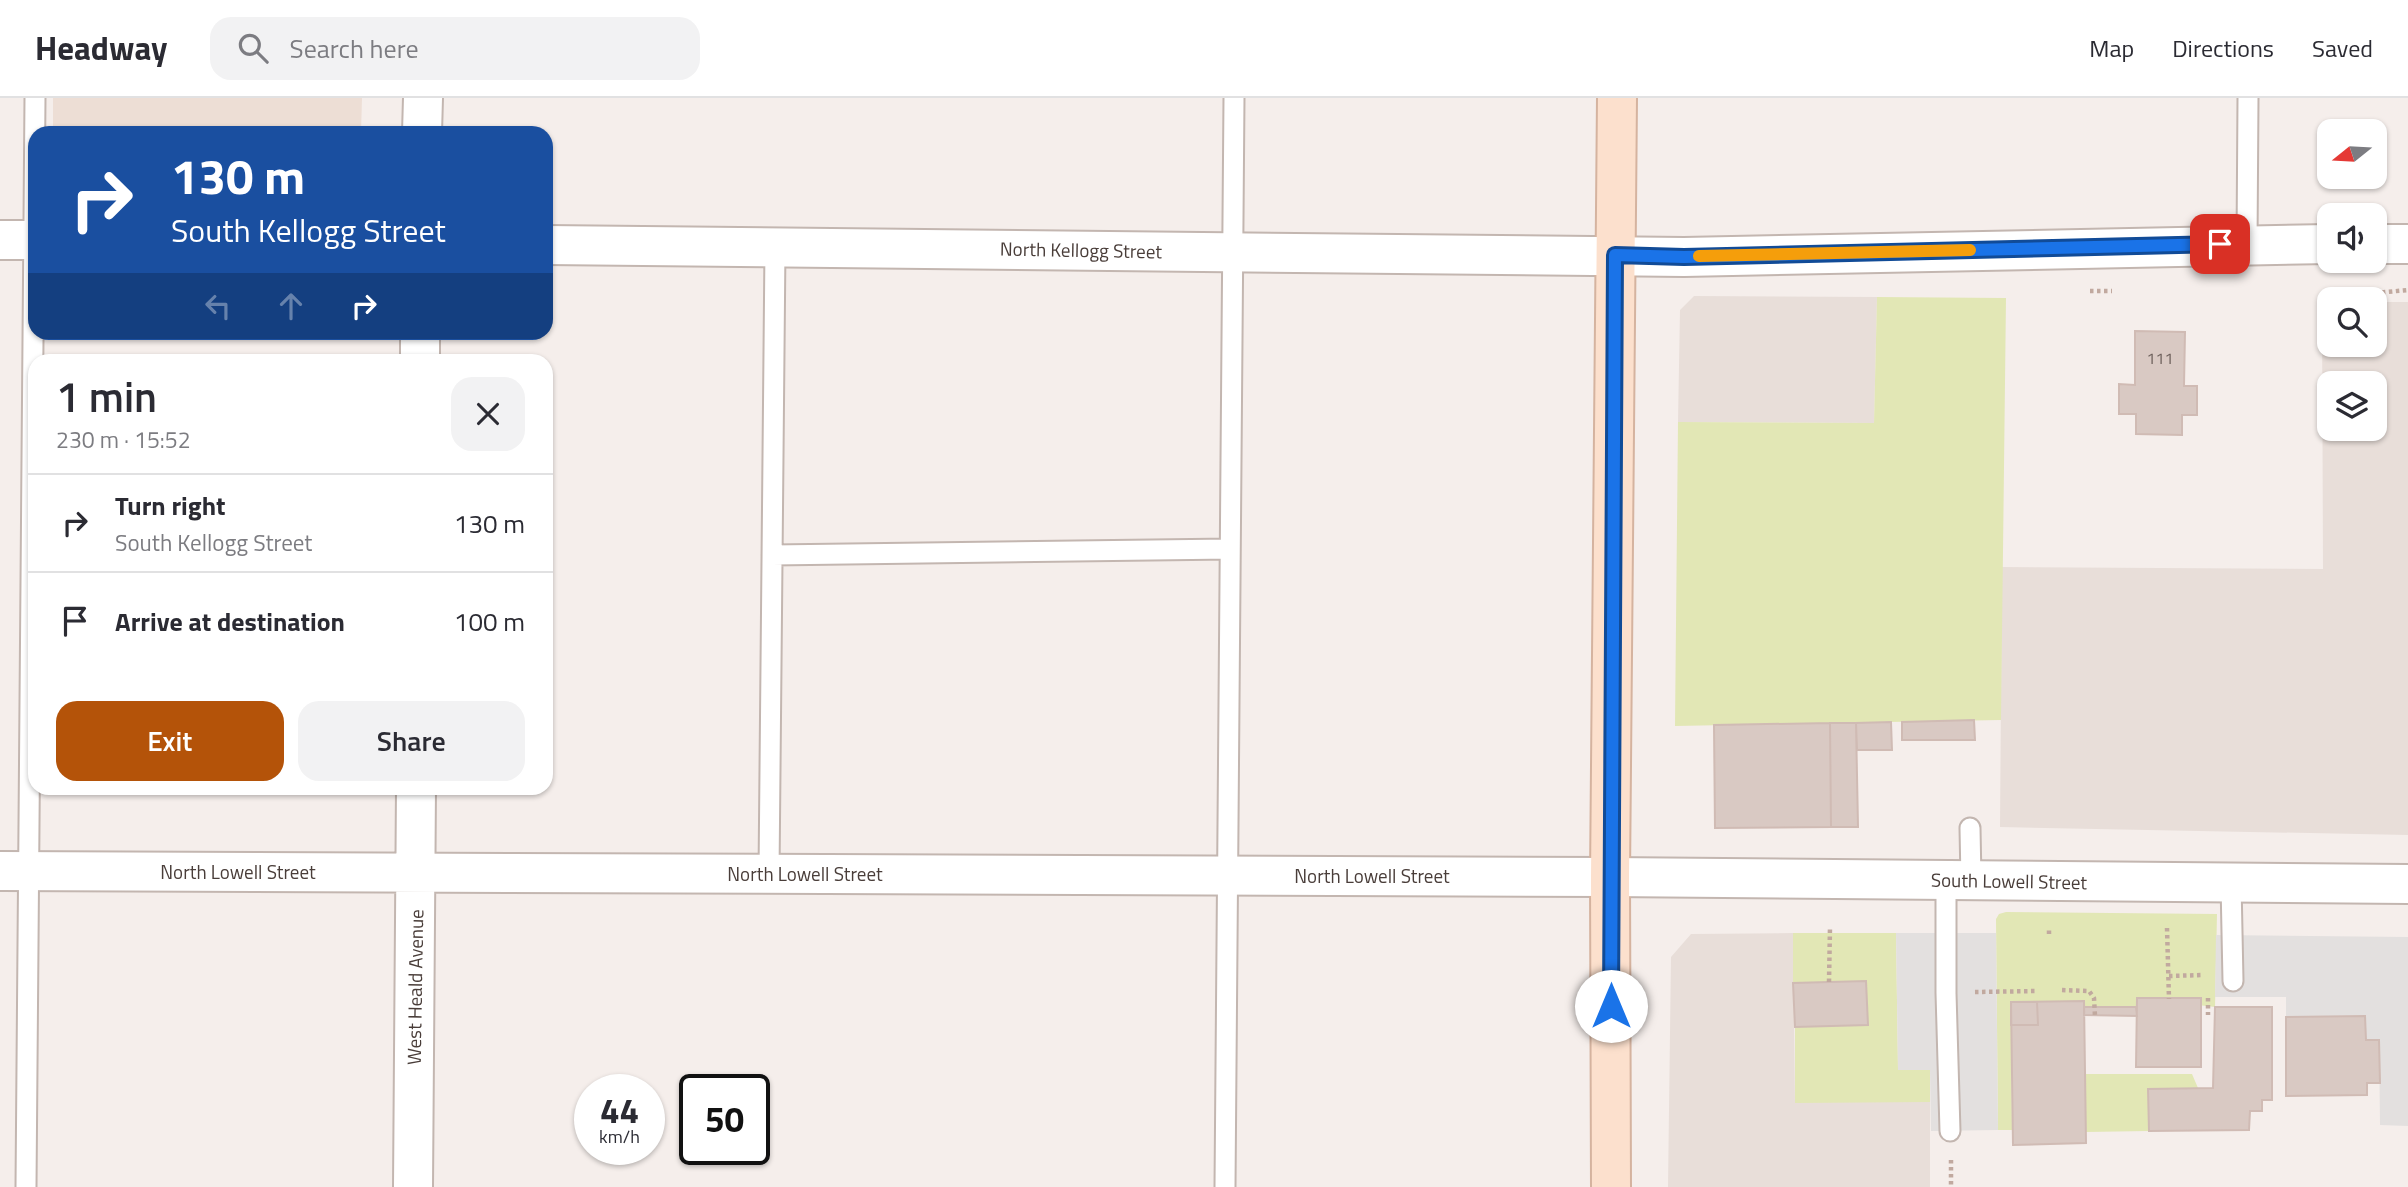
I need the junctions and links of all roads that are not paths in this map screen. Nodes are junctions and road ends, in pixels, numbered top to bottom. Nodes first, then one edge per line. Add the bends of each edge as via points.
1 (35, 98) edge
2 (422, 98) edge
3 (1234, 98) edge
4 (1618, 98) edge
5 (2248, 98) edge
6 (33, 126) edge
7 (422, 126) edge
8 (28, 181) edge
9 (23, 240) edge
10 (2247, 244) junction
11 (2317, 244) edge
12 (2387, 244) edge
13 (2408, 244) edge
14 (553, 245) edge
15 (775, 247) junction
16 (1232, 251) junction
17 (1615, 255) junction
18 (1230, 549) junction
19 (772, 555) junction
20 (416, 795) edge
21 (1970, 828) dead end
22 (14, 871) edge
23 (416, 873) junction
24 (769, 874) junction
25 (1227, 875) junction
26 (1610, 877) junction
27 (1959, 880) junction
28 (2231, 883) junction
29 (2408, 884) edge
30 (2233, 981) dead end
31 (1950, 1130) dead end
32 (26, 1187) edge
33 (413, 1187) edge
34 (1225, 1187) edge
35 (1611, 1187) edge

1 - 6 lane
2 - 7 street
3 - 16 lane
4 - 17 main road
5 - 10 lane
8 - 9 lane
9 - 22 lane
10 - 11 street, North Kellogg Street
10 - 17 street, North Kellogg Street
12 - 13 street
14 - 15 street, North Kellogg Street
15 - 16 street, North Kellogg Street
15 - 19 lane
16 - 17 street, North Kellogg Street
16 - 18 lane
17 - 26 main road
18 - 19 lane
18 - 25 lane
19 - 24 lane
20 - 23 street, West Heald Avenue
21 - 27 lane
22 - 23 street, North Lowell Street
22 - 32 lane
23 - 24 street, North Lowell Street
23 - 33 street, West Heald Avenue
24 - 25 street, North Lowell Street
25 - 26 street, North Lowell Street
25 - 34 lane
26 - 27 street, South Lowell Street
26 - 35 main road
27 - 28 street, South Lowell Street
27 - 31 lane via 1946,993
28 - 29 street, South Lowell Street
28 - 30 lane

